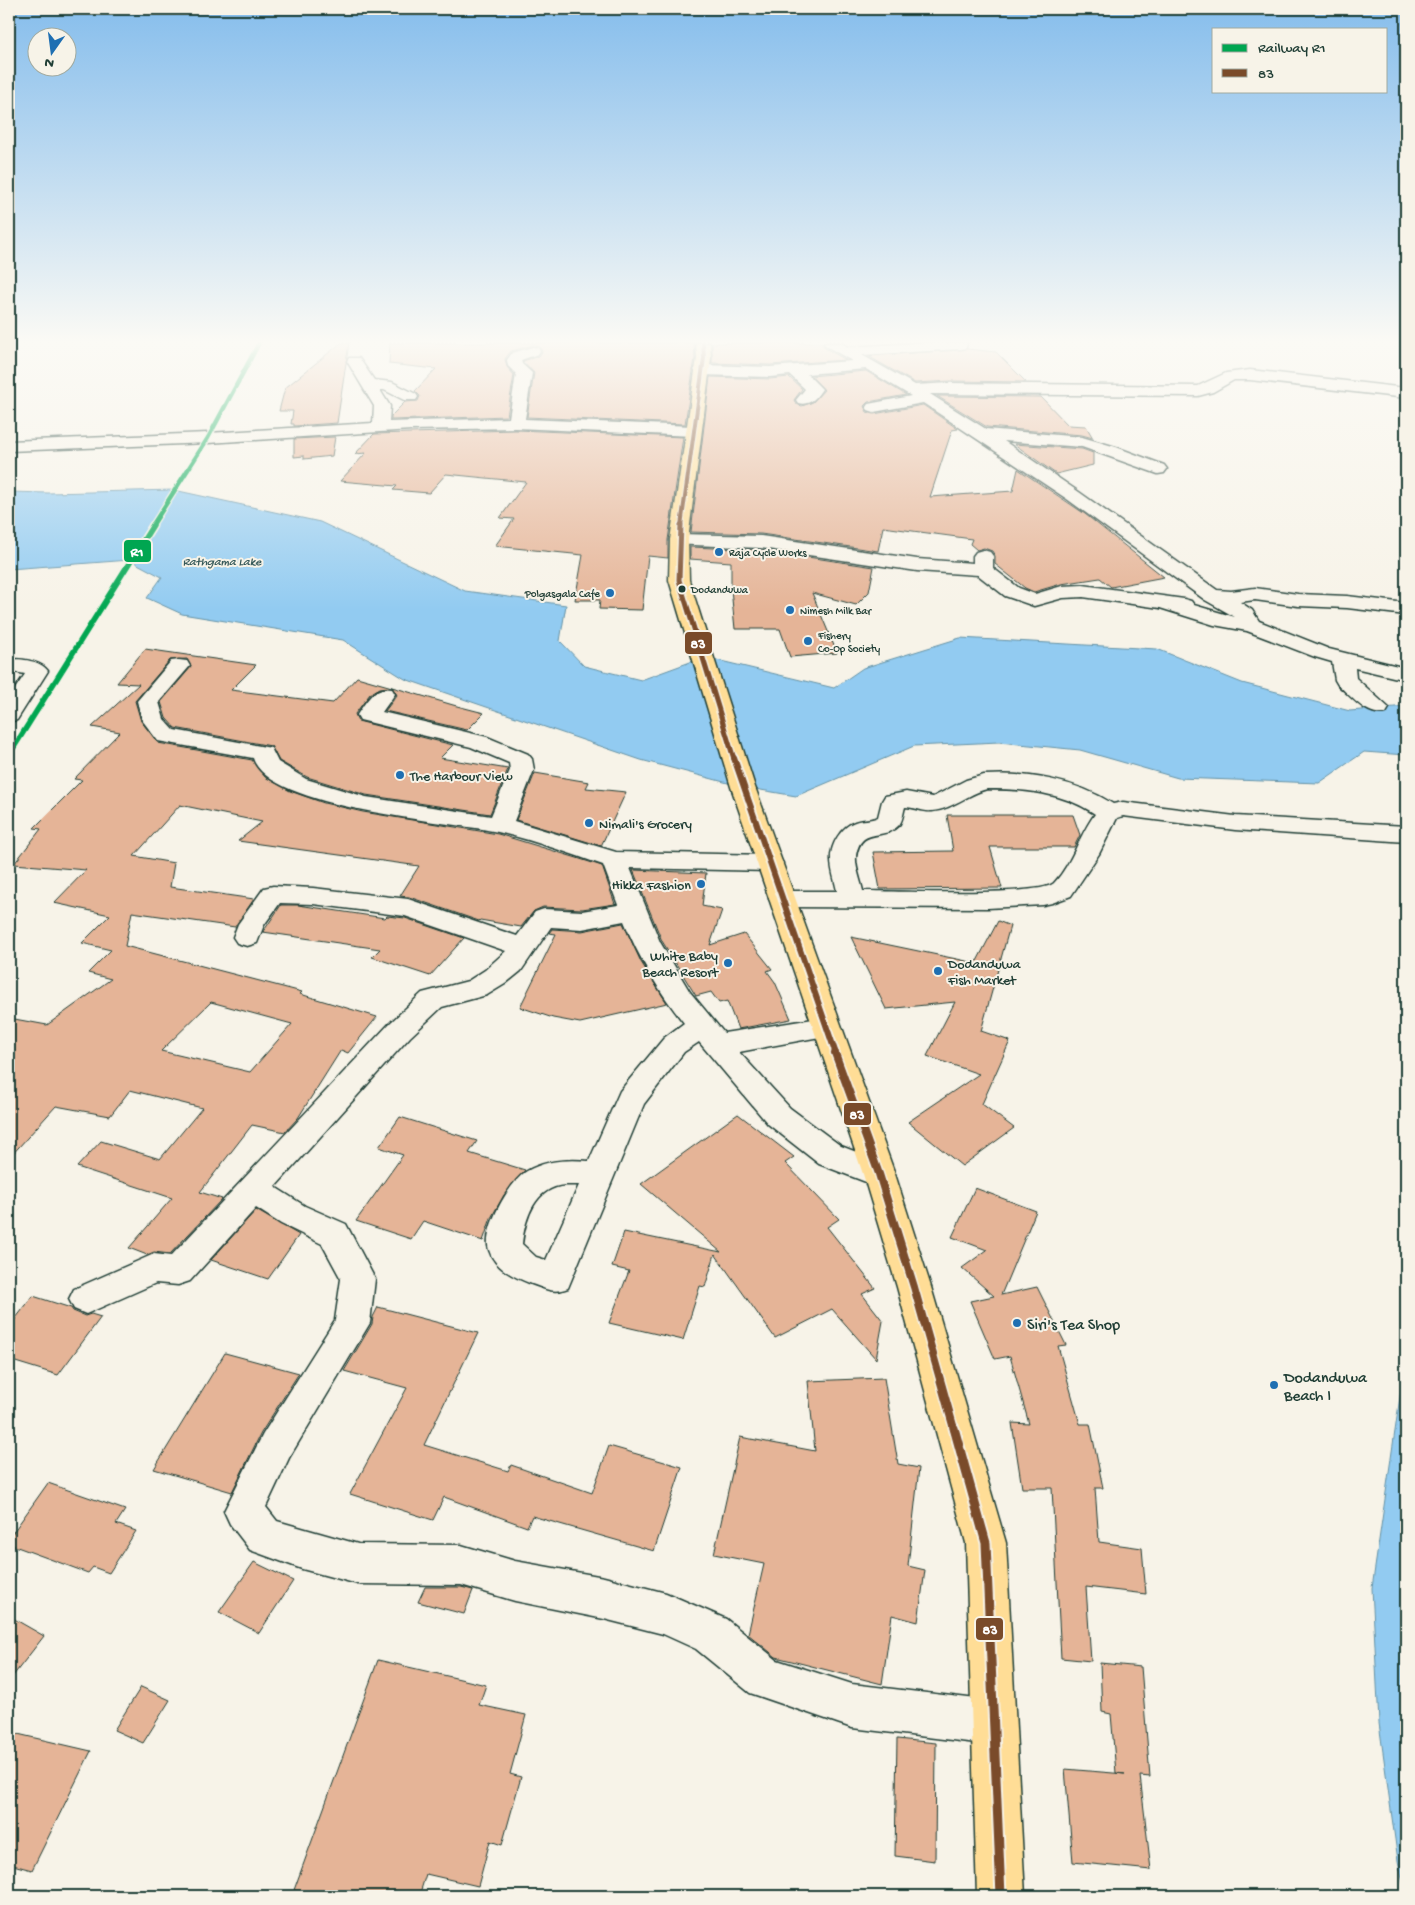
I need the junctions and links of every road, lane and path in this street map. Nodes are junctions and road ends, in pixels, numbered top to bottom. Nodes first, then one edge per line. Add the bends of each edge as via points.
1 (693, 431) edge
2 (304, 432) edge
3 (982, 433) joint
4 (9, 446) edge
5 (1158, 469) dead end
6 (679, 540) junction
7 (1212, 596) junction
8 (1166, 603) junction
9 (1406, 609) edge
10 (1251, 625) junction
11 (1406, 654) edge
12 (1352, 660) junction
13 (9, 665) edge
14 (178, 666) dead end
15 (1406, 674) edge
16 (384, 694) dead end
17 (1378, 708) dead end
18 (9, 716) edge
19 (1109, 812) junction
20 (500, 825) junction
21 (1406, 834) edge
22 (614, 860) junction
23 (770, 864) junction
24 (782, 899) junction
25 (852, 899) junction
26 (634, 911) junction
27 (247, 937) dead end
28 (524, 948) junction
29 (826, 1027) junction
30 (710, 1035) junction
31 (599, 1174) dead end
32 (879, 1174) junction
33 (253, 1190) junction
34 (86, 1299) dead end
35 (993, 1723) junction
36 (1001, 1896) edge

1 - 6 highway
2 - 4 street
3 - 5 street via 1009,438 1083,442
3 - 7 street via 1067,490
6 - 8 street via 761,542 917,565 983,563 1012,592 1034,600 1062,592 1083,591
6 - 23 highway via 679,580 743,788
7 - 8 street via 1209,602 1192,605
7 - 9 street via 1255,594
7 - 10 street via 1237,608 1249,618
8 - 10 street via 1221,621
10 - 12 street via 1298,645
11 - 12 street
12 - 15 street
12 - 17 street via 1346,680
13 - 18 street via 22,665 37,671
14 - 20 street via 148,701 153,720 166,736 263,753 266,766 298,784 363,804
16 - 20 street via 368,715 479,742 520,759 522,770
19 - 21 street via 1123,809 1272,826
19 - 25 street via 1062,890 1043,897
19 - 25 street via 1092,800 1031,782 982,783 931,804 905,798 894,800 888,821 878,827 862,828 849,838 844,858
20 - 22 street
22 - 23 street
22 - 26 street
23 - 24 highway
24 - 25 street
24 - 29 highway
26 - 28 street via 582,920 544,918
26 - 30 street via 646,942 680,998
27 - 28 street via 251,924 273,894 408,908
28 - 33 street via 511,964 477,988 432,1000 400,1030
29 - 30 street
29 - 32 highway
30 - 31 street via 674,1045 631,1099
30 - 32 street via 779,1116 830,1155
32 - 35 highway via 986,1543
33 - 34 street via 178,1271 154,1268
33 - 35 street via 293,1215 334,1234 358,1278 352,1323 276,1446 244,1512 264,1536 358,1564 461,1565 604,1598 666,1614 711,1634 765,1678 852,1706
35 - 36 highway

